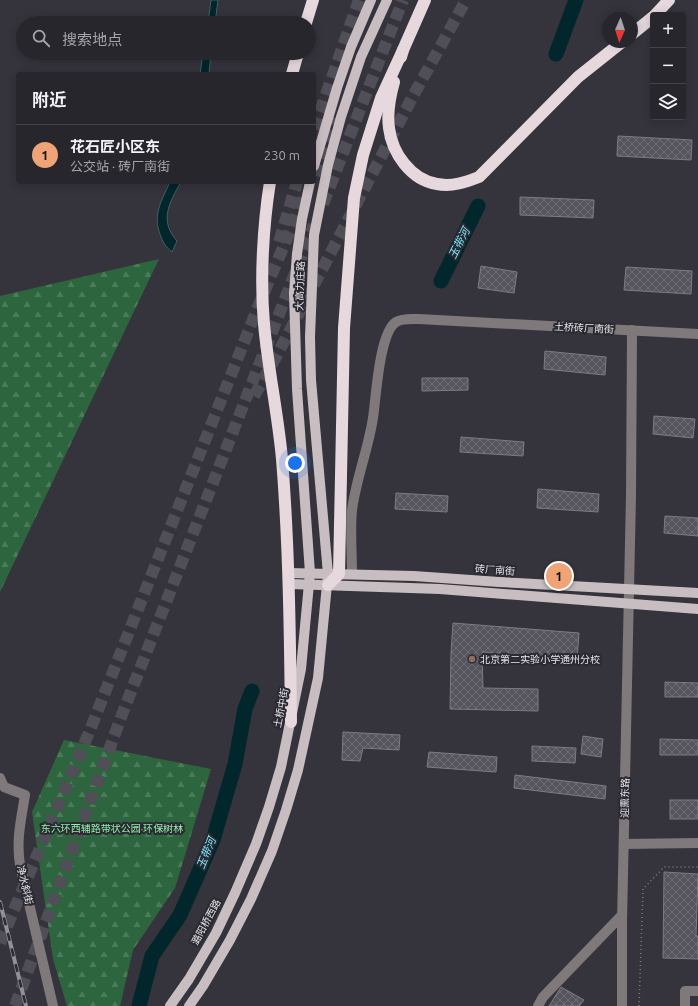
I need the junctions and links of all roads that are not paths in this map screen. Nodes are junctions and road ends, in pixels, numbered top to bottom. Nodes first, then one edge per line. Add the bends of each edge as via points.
1 (313, 0) edge
2 (371, 0) edge
3 (387, 0) edge
4 (425, 0) edge
5 (669, 0) edge
6 (658, 12) edge
7 (308, 16) edge
8 (650, 19) edge
9 (638, 29) edge
10 (615, 48) edge
11 (403, 50) junction
12 (296, 60) edge
13 (293, 72) edge
14 (316, 160) edge
15 (270, 184) edge
16 (310, 184) edge
17 (632, 330) junction
18 (698, 334) edge
19 (310, 573) junction
20 (337, 577) junction
21 (290, 578) junction
22 (309, 584) junction
23 (629, 589) junction
24 (698, 593) edge
25 (628, 603) junction
26 (698, 608) edge
27 (291, 722) junction
28 (0, 778) edge
29 (698, 843) edge
30 (256, 844) joint
31 (624, 844) junction
32 (622, 915) junction
33 (698, 991) edge
34 (53, 1006) edge
35 (170, 1006) edge
36 (189, 1006) edge
37 (538, 1006) edge
38 (622, 1006) edge
39 (685, 1006) edge

1 - 7 highway
2 - 14 main road via 349,54
3 - 20 main road, 大高力庄路 via 361,57 341,117 314,235 311,380
4 - 11 highway
5 - 6 highway
8 - 9 highway
10 - 11 highway via 578,78 479,177 450,185 438,185 416,175 398,155 391,140 388,127 391,91
11 - 20 highway via 381,98 363,155 354,198 344,328
12 - 13 highway
15 - 21 highway via 265,220 264,323 282,457
16 - 19 main road, 大高力庄路 via 297,254 294,293 297,389
17 - 18 street, 土桥砖厂南街
17 - 20 street, 土桥砖厂南街 via 405,319 395,322 387,334 381,354 370,438 356,486
17 - 23 street, 迎熏东路
19 - 20 main road, 砖厂南街
19 - 21 main road, 砖厂南街
19 - 22 main road, 土桥中街
20 - 22 main road, 砖厂南街
20 - 23 main road, 砖厂南街 via 414,576
20 - 25 main road, 砖厂南街 via 440,589
20 - 36 main road, 大高力庄路 via 298,770 272,851 230,940
21 - 22 main road, 砖厂南街
21 - 27 highway
22 - 27 main road, 土桥中街 via 301,669
23 - 24 main road, 砖厂南街
23 - 25 street, 迎熏东路
25 - 26 main road, 砖厂南街
25 - 31 street, 迎熏东路
27 - 30 main road, 土桥中街 via 281,767
28 - 34 street, 净水斜街 via 4,787 25,795 17,850
29 - 31 street
30 - 35 main road, 潞阳桥西路 via 216,932
31 - 32 street, 迎熏东路
32 - 37 street via 543,997
32 - 38 street, 迎熏东路
33 - 39 street via 685,991

